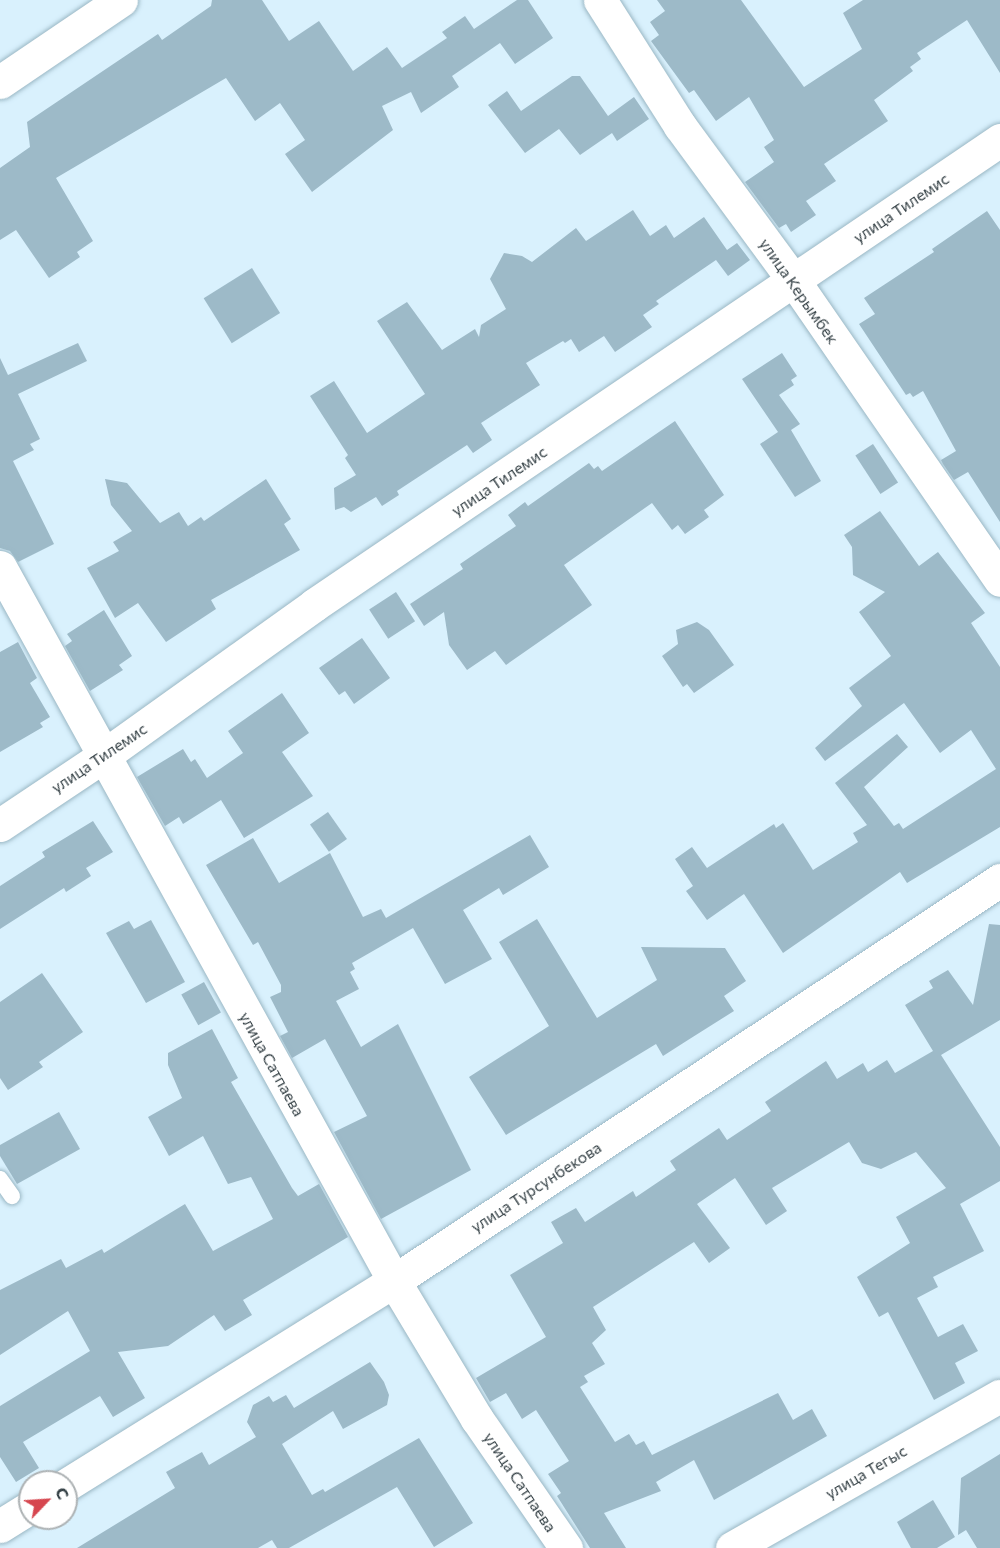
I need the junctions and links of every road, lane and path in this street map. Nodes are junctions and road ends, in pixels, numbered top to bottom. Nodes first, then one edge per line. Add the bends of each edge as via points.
1 (121, 0) edge
2 (600, 0) edge
3 (0, 82) edge
4 (1000, 140) edge
5 (794, 281) junction
6 (0, 567) edge
7 (1000, 580) edge
8 (102, 757) junction
9 (0, 825) edge
10 (1000, 880) edge
11 (0, 1179) edge
12 (12, 1196) dead end
13 (394, 1281) junction
14 (1000, 1396) edge
15 (78, 1478) edge
16 (18, 1515) edge
17 (0, 1526) edge
18 (566, 1548) edge
19 (732, 1548) edge

1 - 3 street
2 - 5 street, улица Керымбек via 680,126
4 - 5 street, улица Тилемис
5 - 7 street, улица Керымбек
5 - 8 street, улица Тилемис via 314,605
6 - 8 street, улица Сатпаева
8 - 9 street, улица Тилемис
8 - 13 street, улица Сатпаева
10 - 13 street, улица Турсунбекова
11 - 12 lane
13 - 15 street, улица Турсунбекова
13 - 18 street, улица Сатпаева via 477,1419
14 - 19 street, улица Тегыс
16 - 17 street

